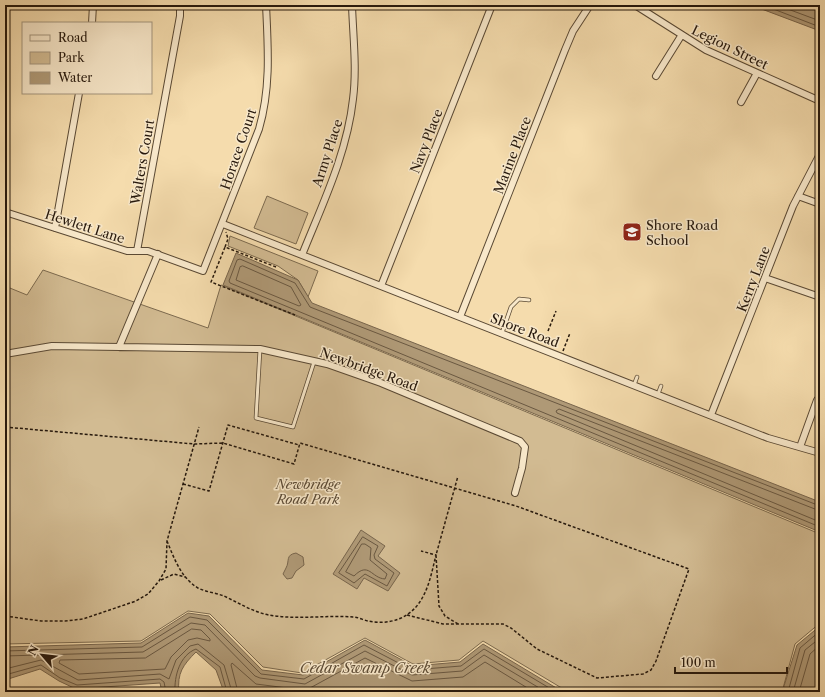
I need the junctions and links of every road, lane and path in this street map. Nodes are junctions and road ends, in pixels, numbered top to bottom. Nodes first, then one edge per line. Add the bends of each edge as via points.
1 (94, 5) edge
2 (180, 5) edge
3 (266, 5) edge
4 (352, 5) edge
5 (590, 5) edge
6 (635, 5) edge
7 (489, 6) edge
8 (92, 22) edge
9 (681, 36) junction
10 (757, 73) junction
11 (656, 76) dead end
12 (79, 94) edge
13 (820, 101) edge
14 (741, 102) dead end
15 (820, 154) edge
16 (798, 196) junction
17 (820, 204) edge
18 (5, 212) edge
19 (223, 224) junction
20 (55, 228) junction
21 (228, 238) dead end
22 (225, 247) junction
23 (137, 251) junction
24 (158, 254) junction
25 (302, 255) junction
26 (276, 267) dead end
27 (203, 271) joint
28 (765, 278) junction
29 (381, 286) junction
30 (820, 297) edge
31 (529, 300) dead end
32 (556, 311) dead end
33 (295, 315) dead end
34 (460, 317) junction
35 (548, 331) dead end
36 (502, 333) junction
37 (570, 333) dead end
38 (119, 347) junction
39 (260, 350) junction
40 (5, 354) edge
41 (561, 357) junction
42 (314, 361) junction
43 (637, 377) dead end
44 (634, 385) junction
45 (661, 386) dead end
46 (658, 394) junction
47 (817, 400) dead end
48 (711, 415) junction
49 (199, 427) dead end
50 (5, 428) edge
51 (223, 443) junction
52 (194, 444) junction
53 (299, 445) junction
54 (800, 447) junction
55 (820, 453) edge
56 (458, 476) dead end
57 (183, 484) junction
58 (455, 488) junction
59 (515, 493) dead end
60 (167, 541) junction
61 (421, 551) dead end
62 (436, 555) junction
63 (186, 578) junction
64 (159, 581) junction
65 (407, 615) junction
66 (5, 616) edge
67 (458, 624) junction

1 - 8 street
2 - 23 street, Walters Court
3 - 19 street, Horace Court via 268,87 264,112
4 - 25 street, Army Place via 353,98 348,128 341,155
5 - 34 street, Marine Place via 573,31 565,50
6 - 9 street, Legion Street
7 - 29 street, Navy Place
9 - 10 street, Legion Street
9 - 11 street
10 - 13 street, Legion Street
10 - 14 street
12 - 20 street
15 - 16 street, Kerry Lane
16 - 17 street
16 - 28 street, Kerry Lane
18 - 20 street, Hewlett Lane
19 - 25 street, Shore Road
19 - 27 street, Horace Court
20 - 23 street, Hewlett Lane via 127,251
21 - 22 path
22 - 26 path
22 - 33 path via 211,282
23 - 24 street, Hewlett Lane
24 - 27 street, Hewlett Lane
24 - 38 street
25 - 29 street, Shore Road
28 - 30 street
28 - 48 street, Kerry Lane
29 - 34 street, Shore Road
31 - 36 lane via 518,299 514,303
32 - 35 path
34 - 36 street, Shore Road
36 - 41 street, Shore Road
37 - 41 path
38 - 39 street, Newbridge Road
38 - 40 street, Newbridge Road via 52,346
39 - 42 street, Newbridge Road
39 - 42 lane via 256,418 293,427
41 - 44 street, Shore Road
42 - 59 street, Newbridge Road via 381,383 520,441 525,447
43 - 44 lane
44 - 46 street, Shore Road
45 - 46 lane
46 - 48 street, Shore Road
47 - 54 street
48 - 54 street, Shore Road via 768,438
49 - 52 path
50 - 52 path
51 - 52 path
51 - 53 path via 228,425
51 - 53 path via 294,464
51 - 57 path via 209,491
52 - 57 path
53 - 58 path via 300,443
54 - 55 street, Shore Road
56 - 58 path
57 - 60 path
58 - 62 path
58 - 67 path via 516,506 689,570 656,662 651,670 643,674 597,678 537,649 503,624
60 - 63 path
60 - 64 path via 166,569
61 - 62 path
62 - 65 path via 423,597
62 - 67 path via 439,606 446,616
63 - 64 path via 174,574
63 - 65 path via 198,588 268,615 356,616 368,621 381,622 395,621
64 - 66 path via 148,594 136,601 83,619 65,622
65 - 67 path via 443,624

